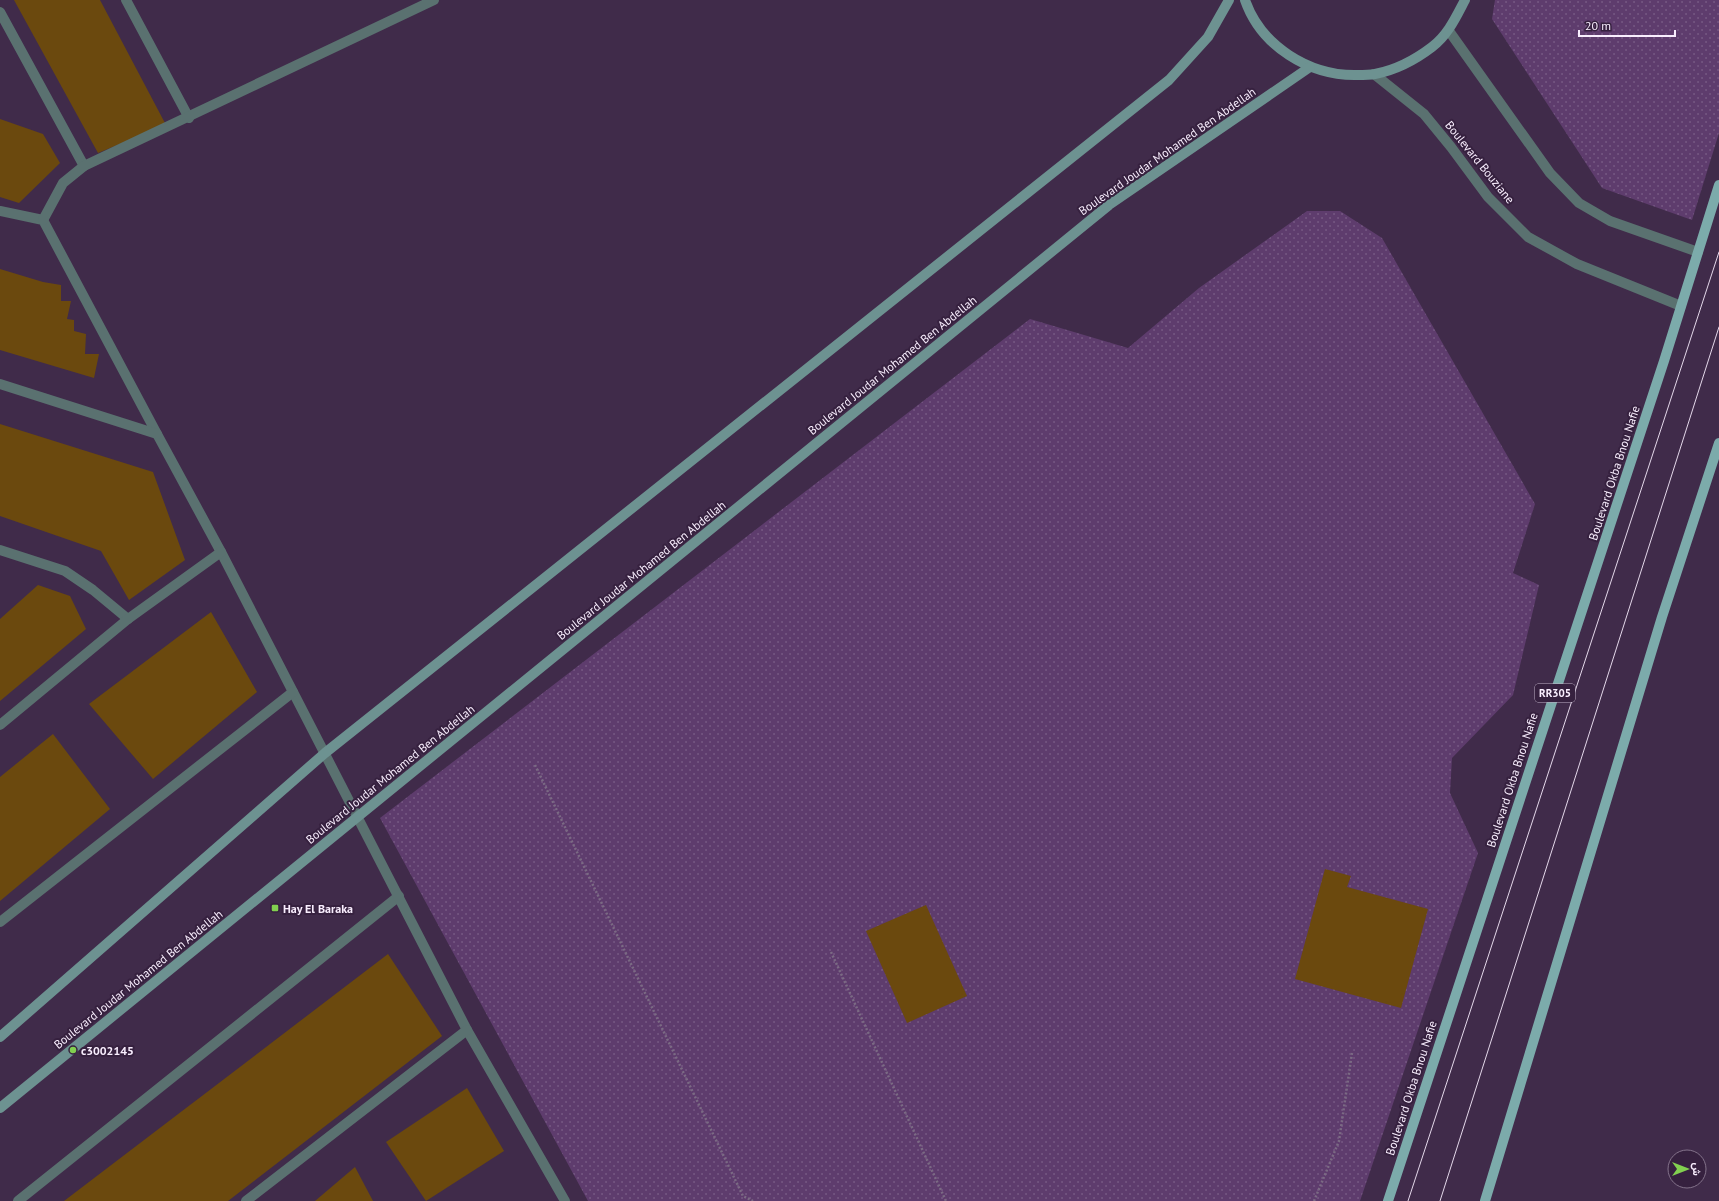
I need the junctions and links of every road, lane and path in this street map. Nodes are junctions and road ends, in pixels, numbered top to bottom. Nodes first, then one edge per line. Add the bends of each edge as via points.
1 (126, 0) edge
2 (434, 0) edge
3 (1229, 0) edge
4 (1245, 0) edge
5 (1465, 0) edge
6 (422, 3) edge
7 (0, 12) edge
8 (1449, 30) junction
9 (1310, 67) junction
10 (1374, 74) junction
11 (189, 118) junction
12 (84, 166) junction
13 (1719, 185) edge
14 (0, 211) edge
15 (43, 220) junction
16 (1698, 252) junction
17 (1681, 306) junction
18 (0, 384) edge
19 (156, 434) junction
20 (1719, 444) edge
21 (0, 550) edge
22 (221, 552) junction
23 (128, 619) junction
24 (293, 692) junction
25 (0, 725) edge
26 (325, 753) junction
27 (535, 765) dead end
28 (357, 817) junction
29 (399, 896) junction
30 (0, 922) edge
31 (831, 952) dead end
32 (467, 1030) junction
33 (0, 1037) edge
34 (1352, 1053) dead end
35 (1, 1104) edge
36 (18, 1201) edge
37 (246, 1201) edge
38 (565, 1201) edge
39 (753, 1201) edge
40 (946, 1201) edge
41 (1314, 1201) edge
42 (1388, 1201) edge
43 (1485, 1201) edge

1 - 11 street
2 - 6 street
3 - 26 main road via 1208,37 1169,80
4 - 9 main road via 1264,34 1285,53
5 - 8 main road
6 - 11 street
7 - 12 street
8 - 10 main road via 1433,47 1406,65
8 - 16 street via 1550,174 1579,203 1610,221
9 - 10 main road via 1342,75
9 - 28 main road, Boulevard Joudar Mohamed Ben Abdellah via 1109,205
10 - 17 street, Boulevard Bouziane via 1424,114 1488,197 1528,237 1577,264
11 - 12 street
12 - 15 street via 63,183
13 - 16 main road, Boulevard Okba Bnou Nafie / RR305
14 - 15 street
15 - 19 street
16 - 17 main road, Boulevard Okba Bnou Nafie / RR305
17 - 42 main road, Boulevard Okba Bnou Nafie / RR305
18 - 19 street
19 - 22 street
20 - 43 main road via 1662,617
21 - 23 street via 65,571
22 - 23 street
22 - 24 street
23 - 25 street
24 - 26 street
24 - 30 street
26 - 28 street
26 - 33 main road
27 - 39 path via 743,1196
28 - 29 street
28 - 35 main road, Boulevard Joudar Mohamed Ben Abdellah
29 - 32 street
29 - 36 street
31 - 40 path
32 - 37 street
32 - 38 street
34 - 41 path via 1339,1141

